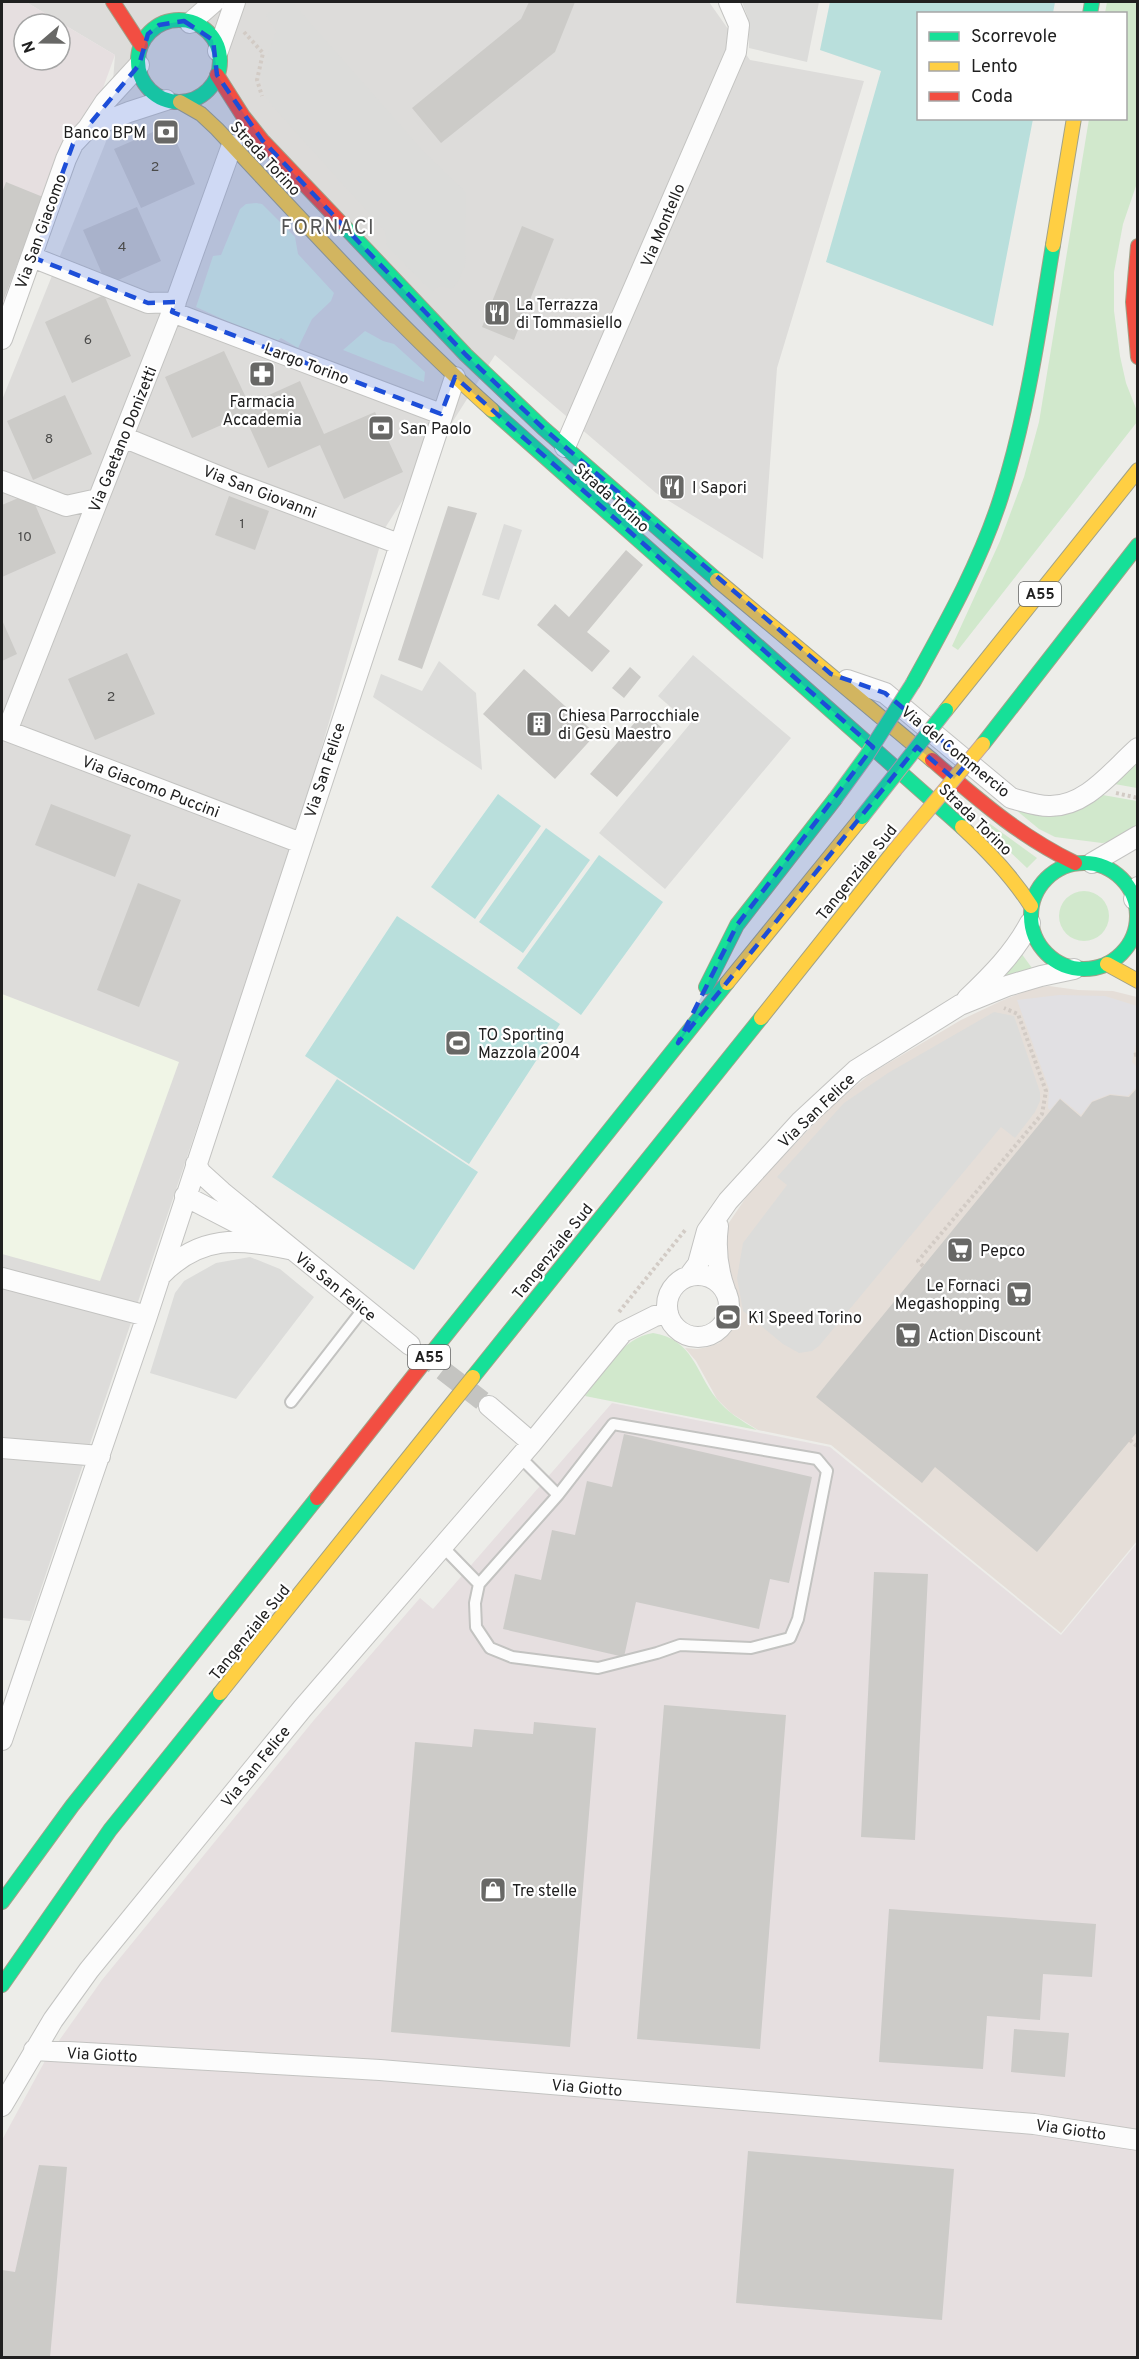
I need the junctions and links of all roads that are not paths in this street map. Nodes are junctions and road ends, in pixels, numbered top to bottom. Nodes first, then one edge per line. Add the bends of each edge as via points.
1 (113, 2) edge
2 (214, 2) edge
3 (729, 2) edge
4 (234, 6) edge
5 (175, 19) junction
6 (141, 45) junction
7 (218, 51) junction
8 (139, 65) junction
9 (217, 75) junction
10 (173, 101) junction
11 (1074, 120) edge
12 (88, 128) junction
13 (232, 145) junction
14 (1137, 246) edge
15 (32, 257) junction
16 (174, 307) junction
17 (2, 339) edge
18 (1137, 357) edge
19 (455, 377) junction
20 (441, 414) junction
21 (123, 437) junction
22 (565, 447) junction
23 (1135, 473) edge
24 (2, 481) edge
25 (98, 499) junction
26 (399, 544) junction
27 (1137, 545) edge
28 (1137, 567) edge
29 (1109, 581) junction
30 (831, 674) junction
31 (4, 730) edge
32 (1137, 748) edge
33 (1137, 836) edge
34 (301, 843) junction
35 (1084, 863) junction
36 (1136, 893) edge
37 (1030, 914) junction
38 (1137, 925) edge
39 (1107, 964) junction
40 (1074, 969) junction
41 (1137, 981) edge
42 (960, 1005) junction
43 (678, 1043) junction
44 (196, 1164) junction
45 (185, 1196) junction
46 (719, 1216) junction
47 (291, 1249) junction
48 (689, 1276) junction
49 (159, 1277) junction
50 (2, 1278) edge
51 (725, 1290) junction
52 (364, 1308) junction
53 (668, 1313) junction
54 (147, 1316) junction
55 (410, 1345) tunnel mouth
56 (291, 1402) dead end
57 (489, 1406) tunnel mouth
58 (2, 1448) edge
59 (526, 1450) junction
60 (100, 1456) junction
61 (558, 1495) junction
62 (442, 1546) junction
63 (479, 1584) junction
64 (2, 1740) edge
65 (2, 1902) edge
66 (2, 1985) edge
67 (34, 2050) junction
68 (2, 2106) edge
69 (1137, 2140) edge

1 - 6 main road
2 - 5 street
3 - 22 street, Via Montello via 739,25 736,52
4 - 7 street
5 - 6 main road via 148,33
5 - 7 main road via 206,31
6 - 8 main road
7 - 9 main road
8 - 10 main road via 145,84 154,94
8 - 12 street, Via San Giacomo via 105,102
9 - 10 main road via 212,85 193,100
9 - 22 main road, Strada Torino via 262,140 466,355
10 - 12 street via 129,111
10 - 13 main road, Strada Torino via 201,114
11 - 43 main road, bridge via 1030,384 1008,474 985,541 963,592 914,683 835,799 737,925
12 - 15 street, Via San Giacomo via 66,159
13 - 16 street, Via Gaetano Donizetti
13 - 19 main road, Strada Torino via 358,281
14 - 18 main road via 1132,291
15 - 16 street via 148,303
15 - 17 street, Via San Giacomo
16 - 20 street, Largo Torino
16 - 21 street, Via Gaetano Donizetti
19 - 20 street, Via San Felice
19 - 37 main road, Strada Torino via 973,837 1016,883
20 - 26 street, Via San Felice
21 - 25 street, Via Gaetano Donizetti
21 - 26 street, Via San Giovanni
22 - 30 main road, Strada Torino
23 - 43 main road, Tangenziale Sud / A55, bridge
24 - 25 street via 66,506
25 - 31 street, Via Gaetano Donizetti
26 - 34 street, Via San Felice
27 - 29 main road, Tangenziale Sud / A55
28 - 29 main road
29 - 66 main road, Tangenziale Sud / A55, bridge via 983,744 110,1830
30 - 32 street, Via del Commercio via 885,693 1011,798 1030,803 1049,806 1083,798
30 - 35 main road, Strada Torino via 1004,821 1042,847
31 - 34 street, Via Giacomo Puccini
33 - 35 street
34 - 44 street, Via San Felice
35 - 36 main road via 1108,868
35 - 37 main road via 1060,868 1046,877 1036,890
36 - 38 main road
37 - 40 main road via 1035,939 1044,953
37 - 42 street, Via San Felice via 1011,954
38 - 39 main road via 1121,955
39 - 40 main road
39 - 41 main road
40 - 42 street, Via San Felice via 1007,986
42 - 46 street, Via San Felice via 870,1061 834,1089 728,1201
43 - 65 main road, Tangenziale Sud / A55 via 72,1806
44 - 45 street, Via San Felice
44 - 47 street, Via San Felice via 222,1192
45 - 47 street, Via San Felice
45 - 49 street, Via San Felice
46 - 48 street, Via San Felice via 707,1231 698,1264
46 - 51 street via 718,1270
47 - 49 street, Via San Felice via 248,1241 220,1242 184,1256
47 - 52 street, Via San Felice
48 - 51 street via 709,1276
48 - 53 street, Via San Felice via 671,1290
49 - 54 street, Via San Felice
50 - 54 street
51 - 53 street via 728,1317 716,1333 695,1338 682,1333
52 - 55 street, Via San Felice
52 - 56 lane
53 - 59 street, Via San Felice via 623,1332
54 - 60 street, Via San Felice
57 - 59 street
58 - 60 street
59 - 61 lane
59 - 62 street, Via San Felice
60 - 64 street, Via San Felice
61 - 63 lane
61 - 63 lane via 613,1424 818,1459 826,1471 798,1619 790,1638 751,1648 680,1645 598,1668 512,1657 490,1648 476,1627
62 - 63 lane
62 - 67 street, Via San Felice via 302,1709 89,1970
67 - 68 street, Via San Felice
67 - 69 street, Via Giotto via 380,2070 1045,2125

